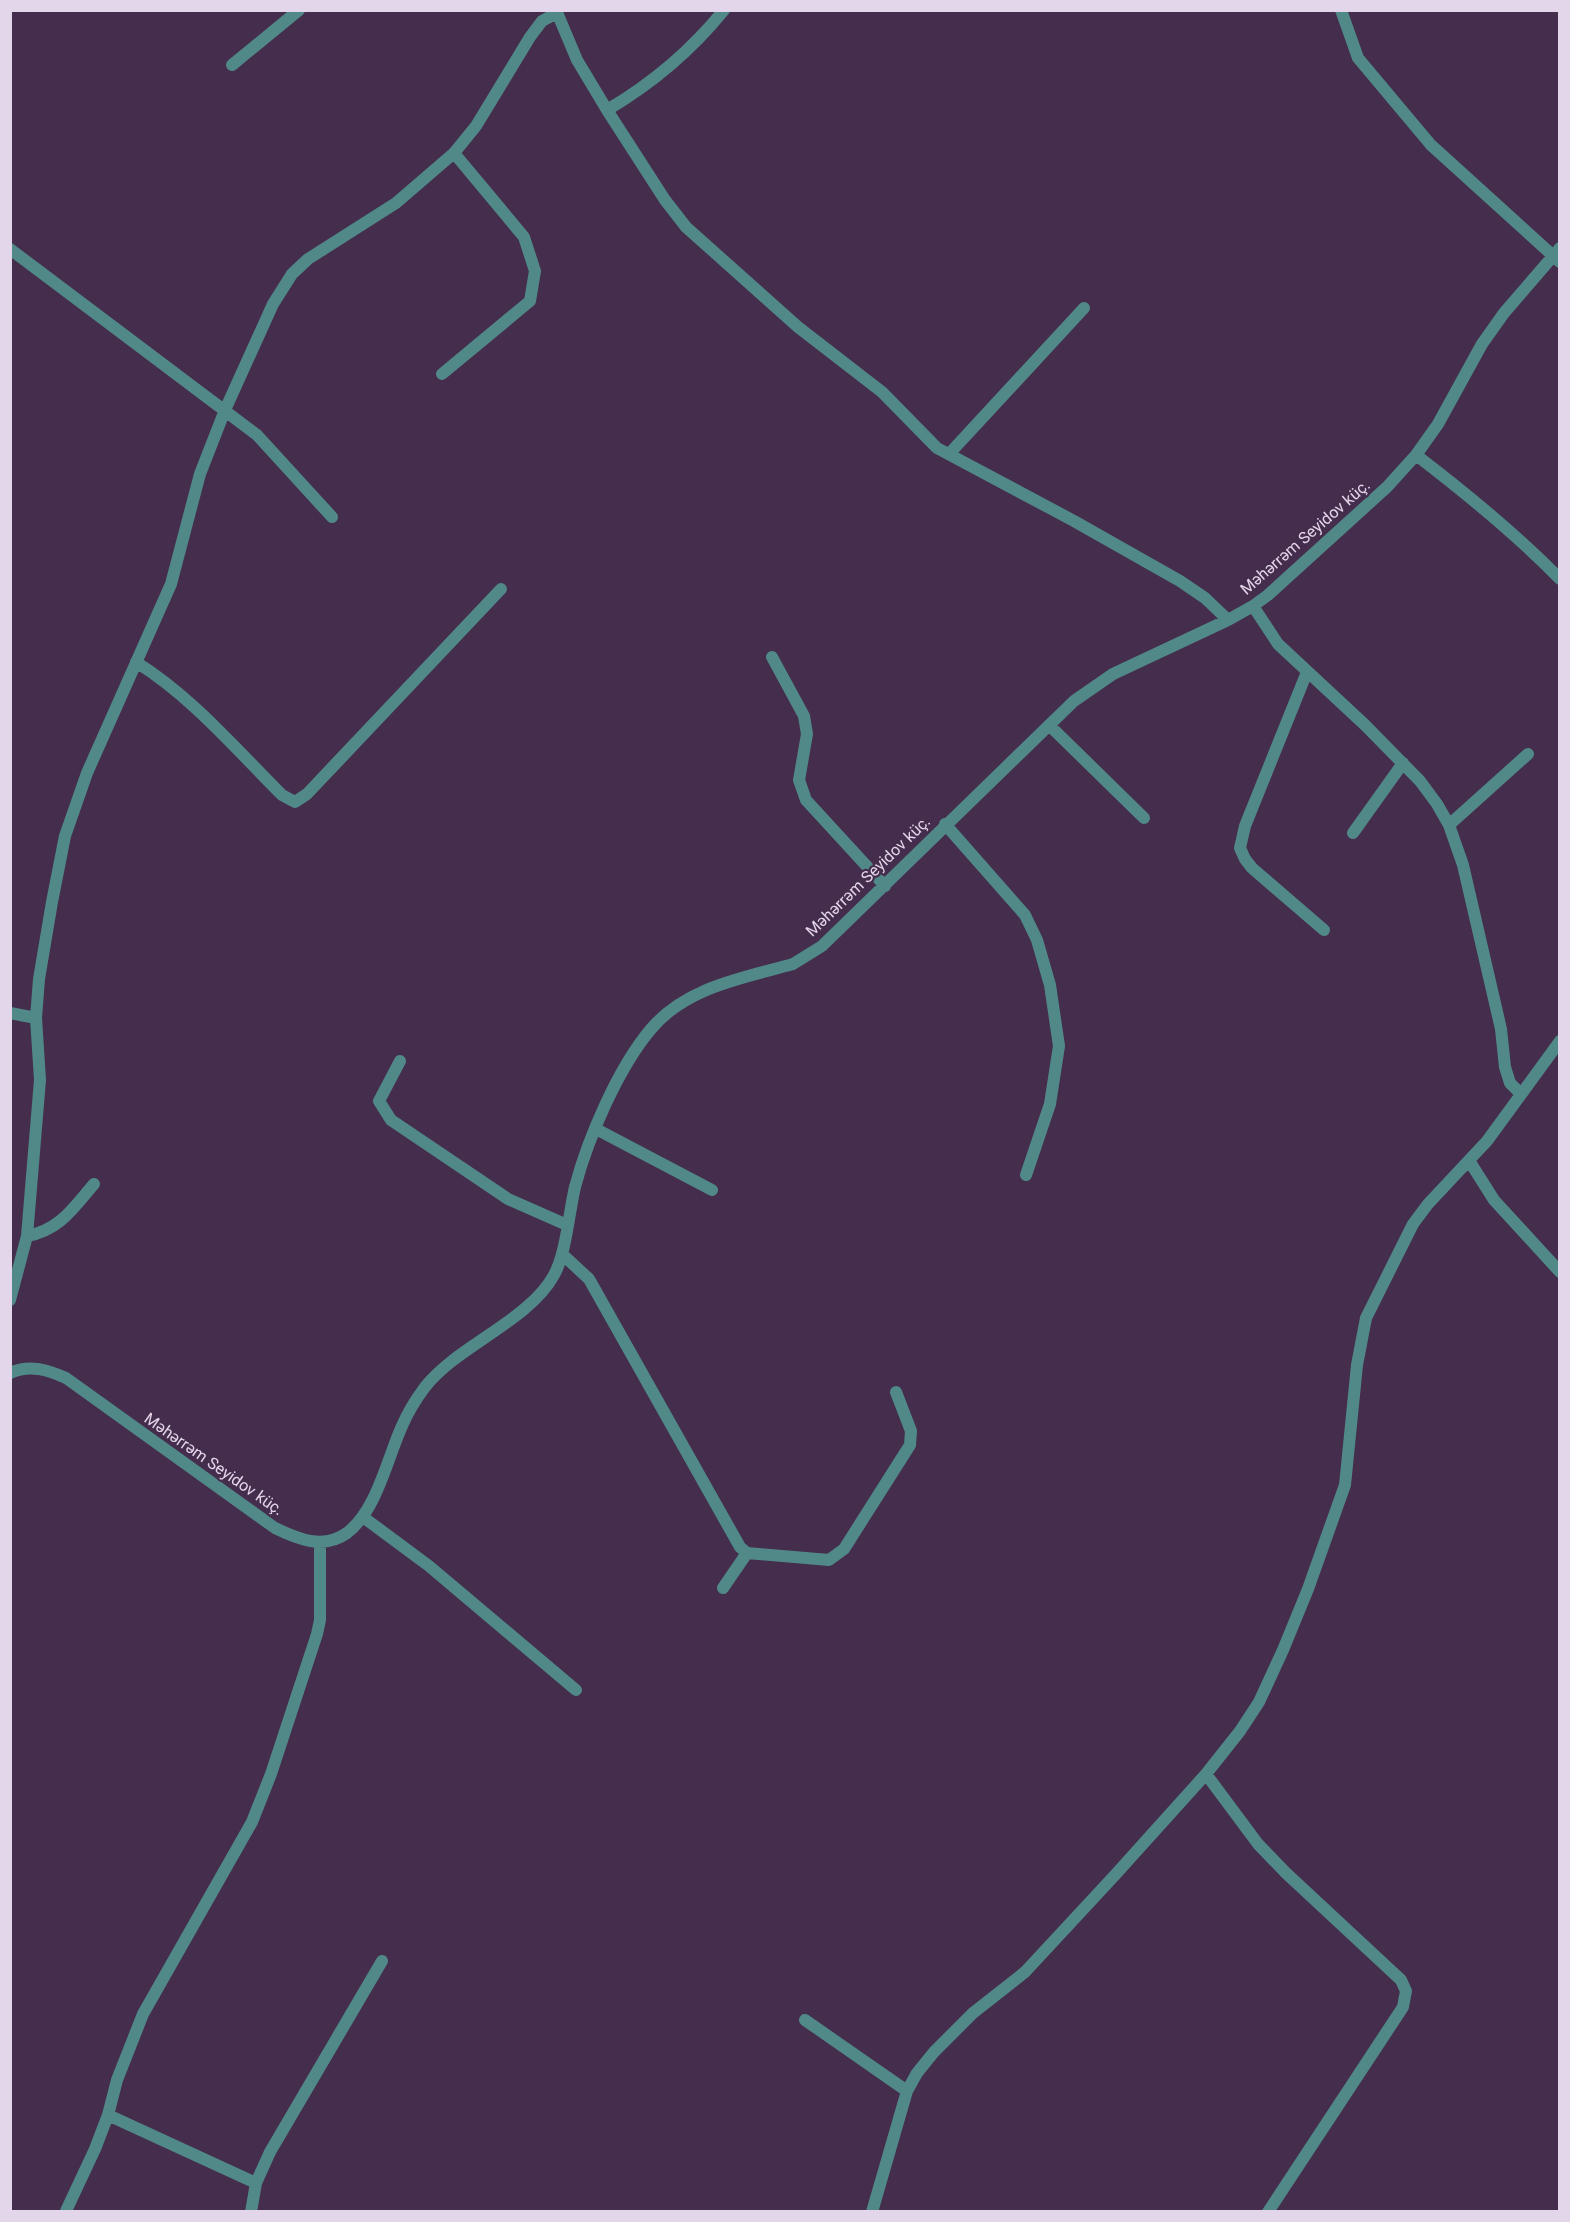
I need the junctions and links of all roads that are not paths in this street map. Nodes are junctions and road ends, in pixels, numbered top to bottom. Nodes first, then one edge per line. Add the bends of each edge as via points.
1 (299, 10) edge
2 (724, 10) edge
3 (1341, 10) edge
4 (556, 12) edge
5 (232, 65) dead end
6 (607, 110) junction
7 (454, 153) junction
8 (10, 249) edge
9 (1557, 256) edge
10 (1084, 308) dead end
11 (442, 374) dead end
12 (225, 410) junction
13 (949, 454) junction
14 (1416, 455) junction
15 (332, 517) dead end
16 (1560, 579) edge
17 (501, 589) dead end
18 (1253, 606) junction
19 (1228, 620) junction
20 (772, 657) dead end
21 (136, 662) junction
22 (1307, 672) junction
23 (1048, 724) junction
24 (1528, 754) dead end
25 (1403, 763) junction
26 (1144, 818) dead end
27 (945, 825) junction
28 (1449, 825) junction
29 (1353, 834) dead end
30 (885, 886) junction
31 (1324, 930) dead end
32 (10, 1013) edge
33 (36, 1018) junction
34 (1560, 1041) edge
35 (400, 1061) dead end
36 (1521, 1094) junction
37 (596, 1129) junction
38 (1470, 1162) junction
39 (1026, 1175) dead end
40 (94, 1184) dead end
41 (712, 1190) dead end
42 (567, 1225) junction
43 (27, 1236) junction
44 (562, 1254) junction
45 (1560, 1272) edge
46 (10, 1300) edge
47 (10, 1373) edge
48 (896, 1392) dead end
49 (363, 1517) junction
50 (320, 1543) junction
51 (747, 1553) junction
52 (723, 1588) dead end
53 (576, 1690) dead end
54 (1206, 1774) junction
55 (382, 1961) dead end
56 (805, 2020) dead end
57 (907, 2091) junction
58 (108, 2115) junction
59 (256, 2184) junction
60 (66, 2211) edge
61 (251, 2211) edge
62 (872, 2211) edge
63 (1268, 2211) edge

1 - 5 street
2 - 6 street via 681,57
3 - 9 street via 1358,58 1431,145
4 - 6 street via 577,60
4 - 7 street via 542,21 530,37 476,126
6 - 13 street via 664,200 686,227 798,327 882,392 937,448
7 - 11 street via 524,237 536,271 530,301
7 - 12 street via 396,203 308,259 292,274 273,304
8 - 12 street
9 - 14 street, Məhərrəm Seyidov küç. via 1503,313
10 - 13 street
12 - 15 street via 257,435
12 - 21 street via 200,474 171,584
13 - 19 street via 1180,581
14 - 16 street via 1487,509
14 - 18 street, Məhərrəm Seyidov küç.
17 - 21 street via 307,794 294,802 282,795 190,702
18 - 19 street, Məhərrəm Seyidov küç.
18 - 22 street via 1278,644
19 - 23 street, Məhərrəm Seyidov küç. via 1113,674
20 - 30 street via 804,716 807,734 799,780 806,800
21 - 33 street via 87,773 65,836 46,935
22 - 25 street
22 - 31 street via 1239,848 1252,867
23 - 26 street
23 - 27 street, Məhərrəm Seyidov küç.
24 - 28 street
25 - 28 street
25 - 29 street
27 - 30 street, Məhərrəm Seyidov küç.
27 - 39 street via 1025,915 1037,940 1050,986 1059,1046 1050,1104
28 - 36 street via 1463,865 1491,985 1505,1067 1510,1083
30 - 37 street, Məhərrəm Seyidov küç. via 807,957 698,993 668,1013 637,1048
32 - 33 street
33 - 43 street via 40,1080
34 - 36 street
35 - 42 street via 379,1101 391,1120 508,1199
36 - 38 street
37 - 41 street
37 - 42 street, Məhərrəm Seyidov küç. via 585,1155
38 - 45 street via 1494,1200
38 - 54 street via 1413,1224 1366,1318 1342,1495 1308,1589 1259,1702
40 - 43 street via 58,1224
42 - 44 street, Məhərrəm Seyidov küç.
43 - 46 street
44 - 49 street, Məhərrəm Seyidov küç. via 555,1274 533,1301 442,1369 427,1385 402,1425
44 - 51 street via 589,1279 740,1547
47 - 50 street, Məhərrəm Seyidov küç. via 27,1368 66,1378 275,1528 298,1539
48 - 51 street via 911,1431 910,1445 844,1550 829,1560
49 - 50 street, Məhərrəm Seyidov küç. via 348,1532
49 - 53 street via 429,1566
50 - 58 street via 320,1620 271,1774 252,1822 143,2014
51 - 52 street
54 - 57 street via 1025,1971 973,2013 934,2052
54 - 63 street via 1258,1844 1401,1980 1406,1991 1403,2007
55 - 59 street via 270,2152
56 - 57 street
57 - 62 street
58 - 59 street
58 - 60 street
59 - 61 street

